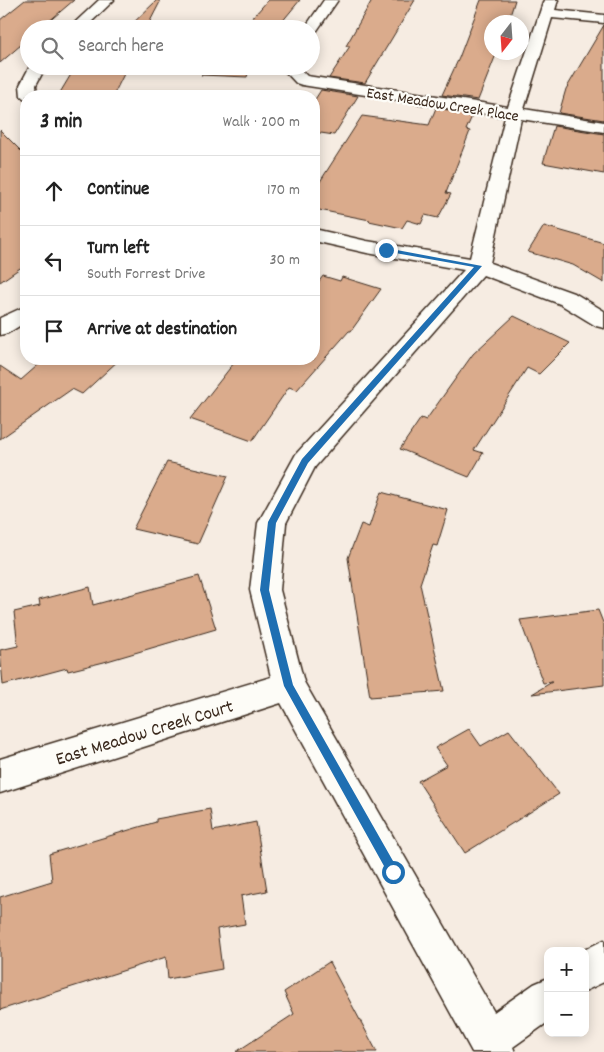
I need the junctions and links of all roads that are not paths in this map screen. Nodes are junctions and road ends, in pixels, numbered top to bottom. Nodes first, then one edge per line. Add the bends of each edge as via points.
1 (107, 0) edge
2 (331, 0) edge
3 (549, 6) edge
4 (85, 20) edge
5 (317, 20) edge
6 (604, 20) edge
7 (33, 75) edge
8 (297, 75) edge
9 (28, 90) edge
10 (514, 114) junction
11 (604, 127) edge
12 (320, 236) edge
13 (479, 266) junction
14 (20, 316) edge
15 (604, 321) edge
16 (0, 328) edge
17 (289, 686) junction
18 (0, 776) edge
19 (604, 959) edge
20 (589, 969) edge
21 (544, 1001) edge
22 (491, 1046) edge

1 - 4 street
2 - 5 street
3 - 6 street
3 - 10 street
7 - 9 street
8 - 10 street, East Meadow Creek Place via 302,80
10 - 11 street, East Meadow Creek Place
10 - 13 street
12 - 13 street
13 - 15 street via 568,300
13 - 17 street via 305,461 272,522 265,590
14 - 16 street
17 - 18 street, East Meadow Creek Court
17 - 22 street
19 - 20 street
21 - 22 street

